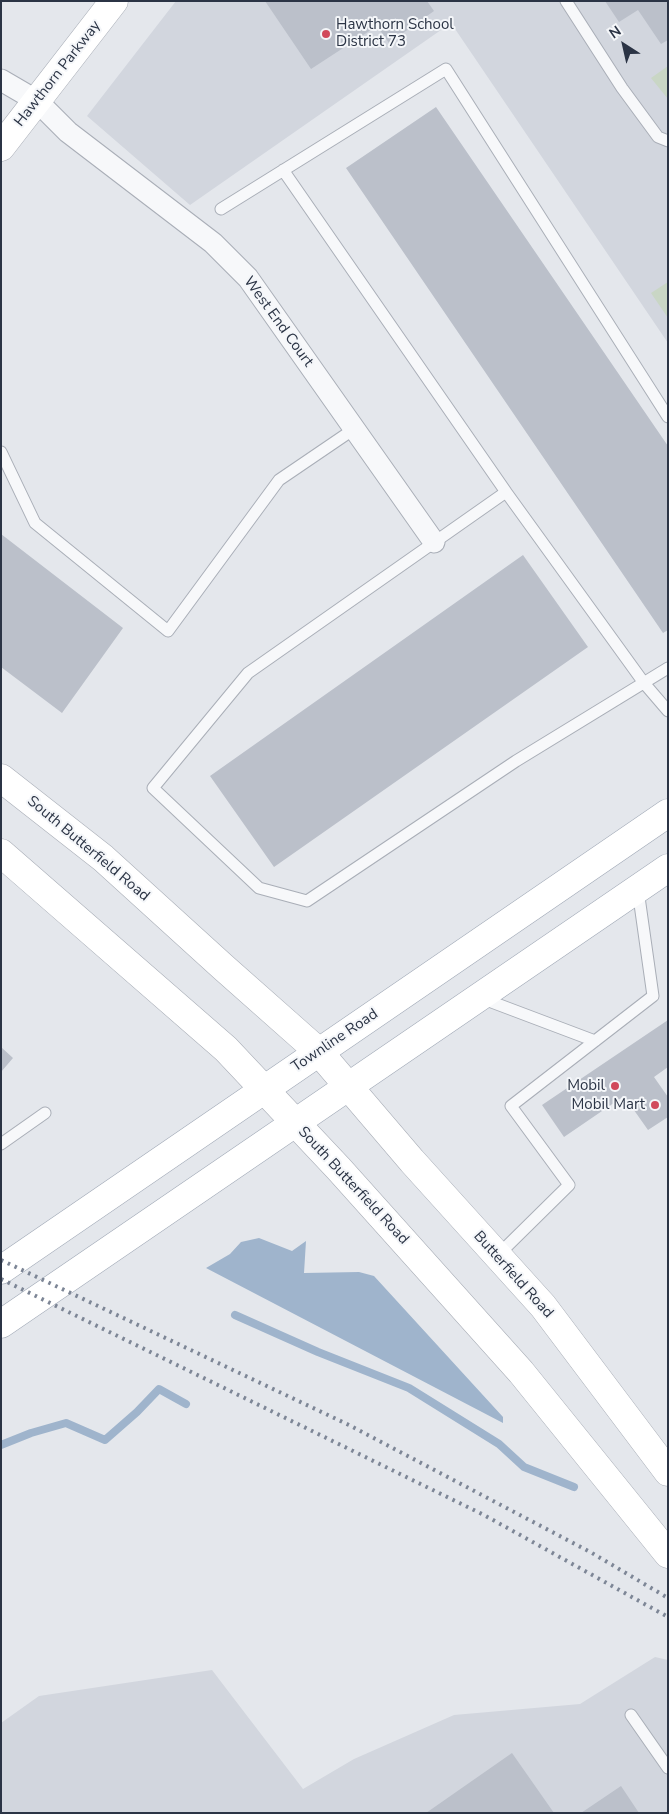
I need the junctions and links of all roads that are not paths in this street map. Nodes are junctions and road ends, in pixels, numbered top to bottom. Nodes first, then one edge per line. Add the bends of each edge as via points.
1 (114, 1) edge
2 (566, 1) edge
3 (1, 80) edge
4 (36, 101) junction
5 (668, 141) edge
6 (1, 147) edge
7 (283, 170) junction
8 (221, 209) dead end
9 (668, 417) edge
10 (354, 429) junction
11 (1, 452) edge
12 (506, 492) junction
13 (434, 542) junction
14 (668, 668) edge
15 (644, 683) junction
16 (668, 711) edge
17 (1, 778) edge
18 (668, 813) edge
19 (1, 853) edge
20 (668, 868) edge
21 (638, 887) junction
22 (479, 997) junction
23 (595, 1041) junction
24 (319, 1052) junction
25 (348, 1086) junction
26 (264, 1090) junction
27 (45, 1113) dead end
28 (295, 1123) junction
29 (1, 1144) edge
30 (497, 1256) junction
31 (1, 1270) edge
32 (1, 1324) edge
33 (668, 1472) edge
34 (668, 1554) edge
35 (631, 1715) dead end
36 (668, 1768) edge

1 - 4 main road, Hawthorn Parkway
2 - 5 lane via 622,88 658,137
3 - 4 street, West End Court
4 - 6 main road, Hawthorn Parkway
4 - 10 street, West End Court via 68,132 213,243 248,278
7 - 8 lane
7 - 9 lane via 446,69
7 - 12 lane
10 - 11 lane via 279,480 168,631 35,523
10 - 13 street, West End Court
12 - 13 lane
12 - 15 lane
13 - 15 lane via 248,673 153,788 259,888 307,902 516,760
14 - 15 lane
15 - 16 lane
17 - 24 main road, South Butterfield Road via 103,858
18 - 24 main road, Townline Road
19 - 26 main road, South Butterfield Road via 226,1049
20 - 21 main road
21 - 22 main road
21 - 23 lane via 653,996
22 - 23 lane
22 - 25 main road
23 - 30 lane via 510,1106 569,1185
24 - 25 main road, South Butterfield Road
24 - 26 main road, Townline Road
25 - 28 main road
25 - 30 main road, Butterfield Road
26 - 28 main road, South Butterfield Road
26 - 31 main road, Townline Road
27 - 29 lane
28 - 32 main road
28 - 34 main road, South Butterfield Road via 521,1372
30 - 33 main road, Butterfield Road via 543,1306
35 - 36 lane

